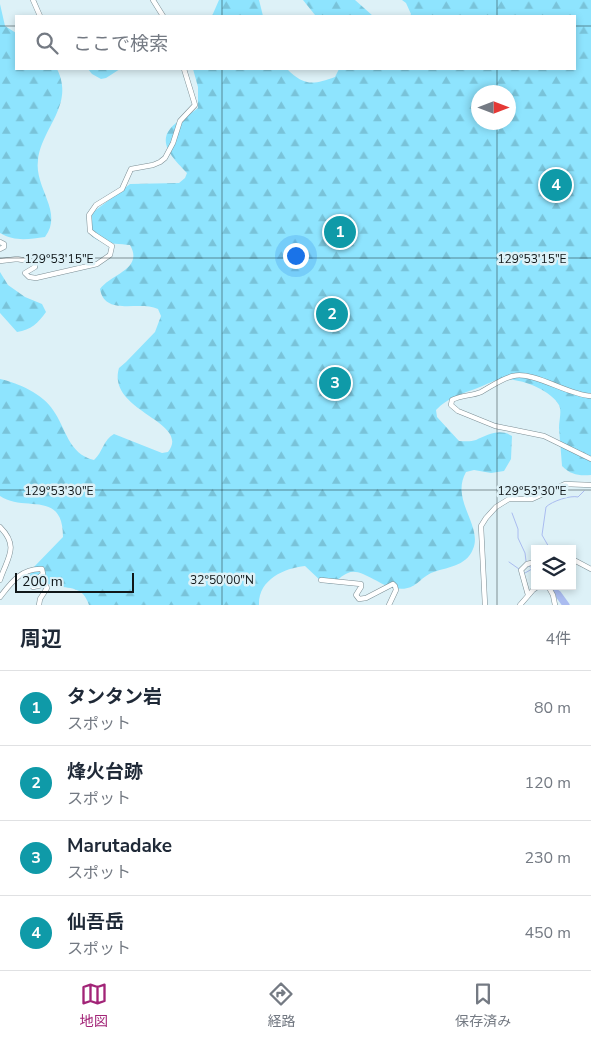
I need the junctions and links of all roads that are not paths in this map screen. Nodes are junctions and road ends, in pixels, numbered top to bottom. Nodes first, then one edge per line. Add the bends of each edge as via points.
1 (33, 0) edge
2 (153, 0) edge
3 (40, 15) edge
4 (162, 15) edge
5 (184, 70) edge
6 (0, 242) edge
7 (0, 249) edge
8 (0, 261) edge
9 (591, 396) edge
10 (591, 459) edge
11 (591, 485) edge
12 (0, 527) edge
13 (576, 561) edge
14 (531, 563) edge
15 (591, 569) edge
16 (0, 580) edge
17 (321, 580) dead end
18 (534, 590) edge
19 (550, 590) edge
20 (528, 595) junction
21 (0, 598) edge
22 (40, 605) edge
23 (389, 605) edge
24 (485, 605) edge
25 (520, 605) edge
26 (555, 605) edge

1 - 3 street
2 - 4 street
5 - 8 street via 195,105 180,121 167,155 160,162 131,168 122,189 96,205 89,215 90,231 112,246 110,255 97,264 36,278 24,274 35,267 34,262
6 - 7 street via 4,247
9 - 10 street via 532,378 513,376 477,394 455,398 451,404 458,411 495,426 544,436
11 - 24 street via 565,484 532,499 509,499 486,518 482,526
12 - 16 street via 12,544
13 - 15 street
14 - 20 street via 522,570
17 - 23 street via 361,584 356,595 359,599 393,584 396,590
18 - 20 street
19 - 26 street
20 - 25 street
21 - 22 street via 19,575 42,569 43,574 31,584 47,588

